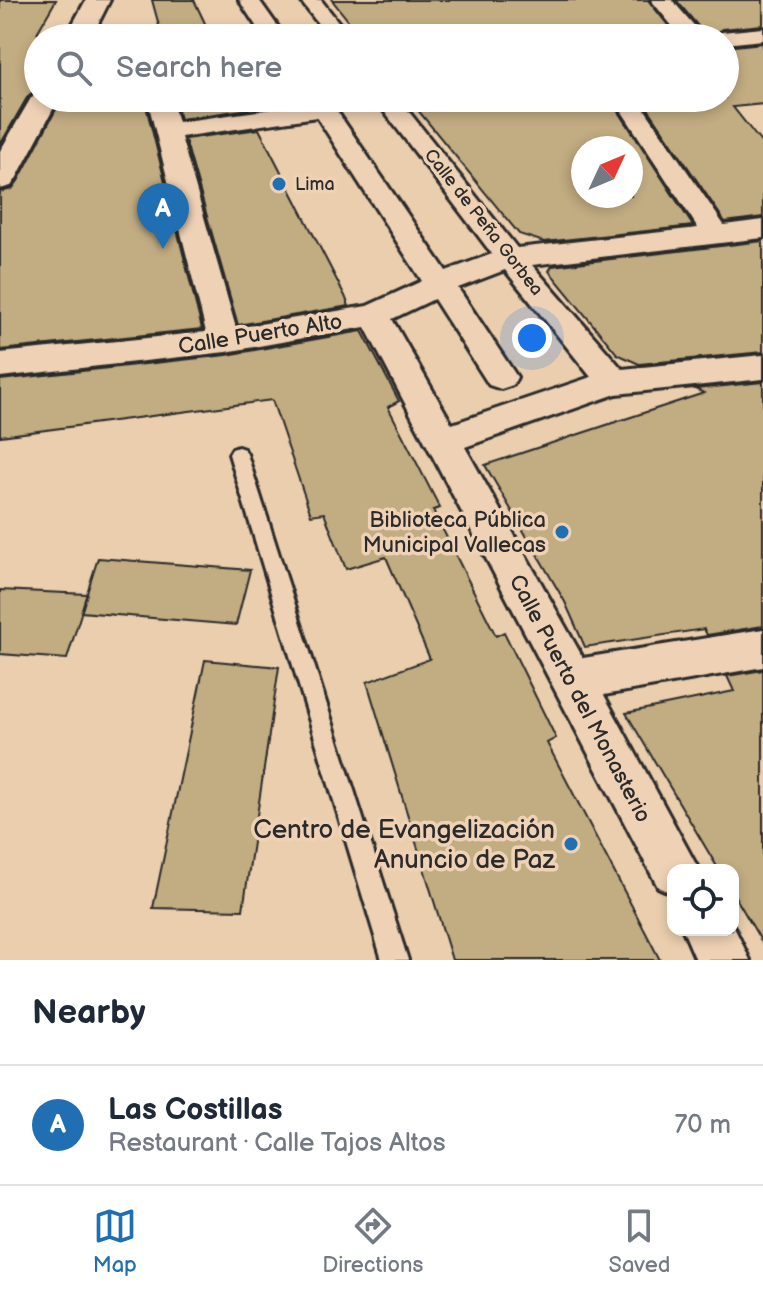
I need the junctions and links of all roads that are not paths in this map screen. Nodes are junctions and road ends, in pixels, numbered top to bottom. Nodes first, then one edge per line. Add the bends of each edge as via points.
1 (98, 0) edge
2 (249, 0) edge
3 (311, 0) edge
4 (661, 0) edge
5 (85, 24) edge
6 (265, 24) edge
7 (329, 24) edge
8 (682, 24) edge
9 (763, 34) edge
10 (739, 36) edge
11 (37, 112) edge
12 (163, 112) edge
13 (283, 112) edge
14 (325, 112) edge
15 (397, 112) edge
16 (634, 112) edge
17 (169, 131) junction
18 (0, 179) edge
19 (763, 229) edge
20 (716, 234) junction
21 (510, 258) junction
22 (442, 283) junction
23 (374, 315) junction
24 (226, 341) junction
25 (0, 365) edge
26 (763, 367) edge
27 (501, 377) dead end
28 (614, 382) junction
29 (445, 440) junction
30 (238, 454) dead end
31 (763, 648) edge
32 (570, 680) junction
33 (672, 864) edge
34 (711, 936) edge
35 (395, 960) edge
36 (724, 960) edge

1 - 5 street
2 - 6 street
3 - 7 street
4 - 8 street
9 - 10 street
11 - 18 street
12 - 17 street
13 - 17 street
14 - 22 street
15 - 21 street, Calle de Peña Gorbea
16 - 20 street
17 - 24 street
19 - 20 street, Calle Puerto Alto
20 - 21 street, Calle Puerto Alto
21 - 22 street, Calle Puerto Alto
21 - 28 street, Calle de Peña Gorbea
22 - 23 street, Calle Puerto Alto
22 - 27 street
23 - 24 street, Calle Puerto Alto
23 - 29 street, Calle Puerto del Monasterio
24 - 25 street, Calle Puerto Alto
26 - 28 street
28 - 29 street
29 - 32 street, Calle Puerto del Monasterio
30 - 35 lane
31 - 32 street
32 - 33 street, Calle Puerto del Monasterio
34 - 36 street

